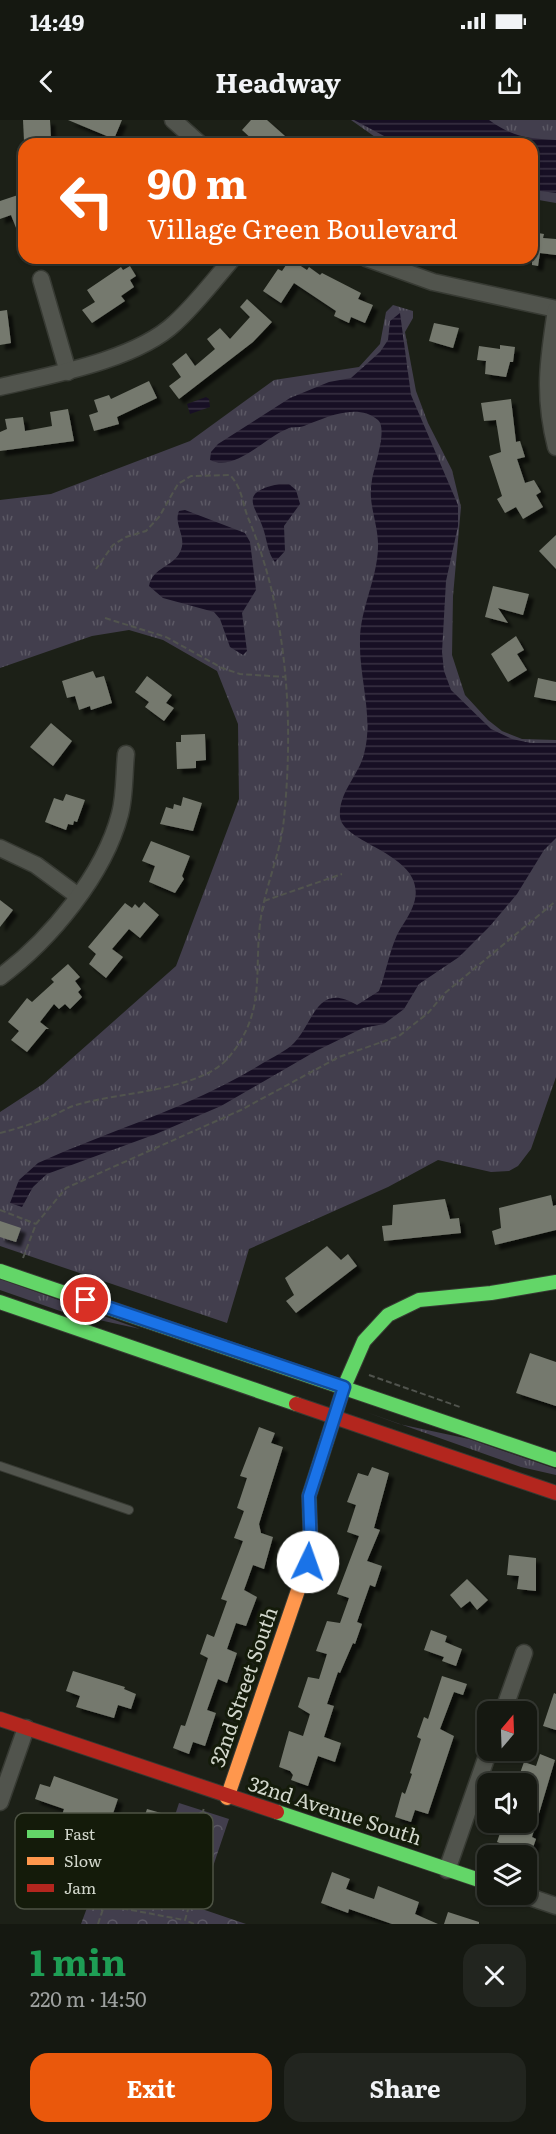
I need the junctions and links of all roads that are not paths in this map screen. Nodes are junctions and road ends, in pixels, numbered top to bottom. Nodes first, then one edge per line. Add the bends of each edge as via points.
1 (173, 120) edge
2 (193, 138) edge
3 (228, 264) edge
4 (383, 264) edge
5 (41, 279) dead end
6 (556, 310) edge
7 (68, 372) junction
8 (0, 387) edge
9 (556, 447) edge
10 (126, 754) dead end
11 (0, 848) edge
12 (78, 896) junction
13 (0, 977) edge
14 (0, 1271) edge
15 (556, 1281) edge
16 (0, 1302) edge
17 (344, 1387) junction
18 (334, 1418) junction
19 (556, 1460) edge
20 (0, 1466) edge
21 (556, 1493) edge
22 (129, 1510) dead end
23 (524, 1653) dead end
24 (507, 1701) edge
25 (0, 1719) edge
26 (26, 1728) junction
27 (485, 1761) edge
28 (227, 1798) junction
29 (0, 1802) edge
30 (447, 1870) junction
31 (477, 1880) edge
32 (537, 1899) edge
33 (556, 1906) edge

1 - 2 street
3 - 7 street via 174,325 136,347
4 - 6 street via 433,282
5 - 7 street
6 - 9 street via 548,368 548,414
7 - 8 street
10 - 12 street via 120,813 100,865
11 - 12 street via 36,865
12 - 13 street via 27,957
14 - 17 street
15 - 17 street, 32nd Street South via 419,1300 388,1316 364,1341
16 - 18 street
17 - 18 street, 32nd Street South
17 - 19 street
18 - 21 street
18 - 28 street, 32nd Street South via 309,1496 308,1562
20 - 22 lane
23 - 24 street
25 - 26 street, 32nd Avenue South
26 - 28 street, 32nd Avenue South
26 - 29 street
27 - 30 street
28 - 30 street, 32nd Avenue South
30 - 31 street, 32nd Avenue South
32 - 33 street

